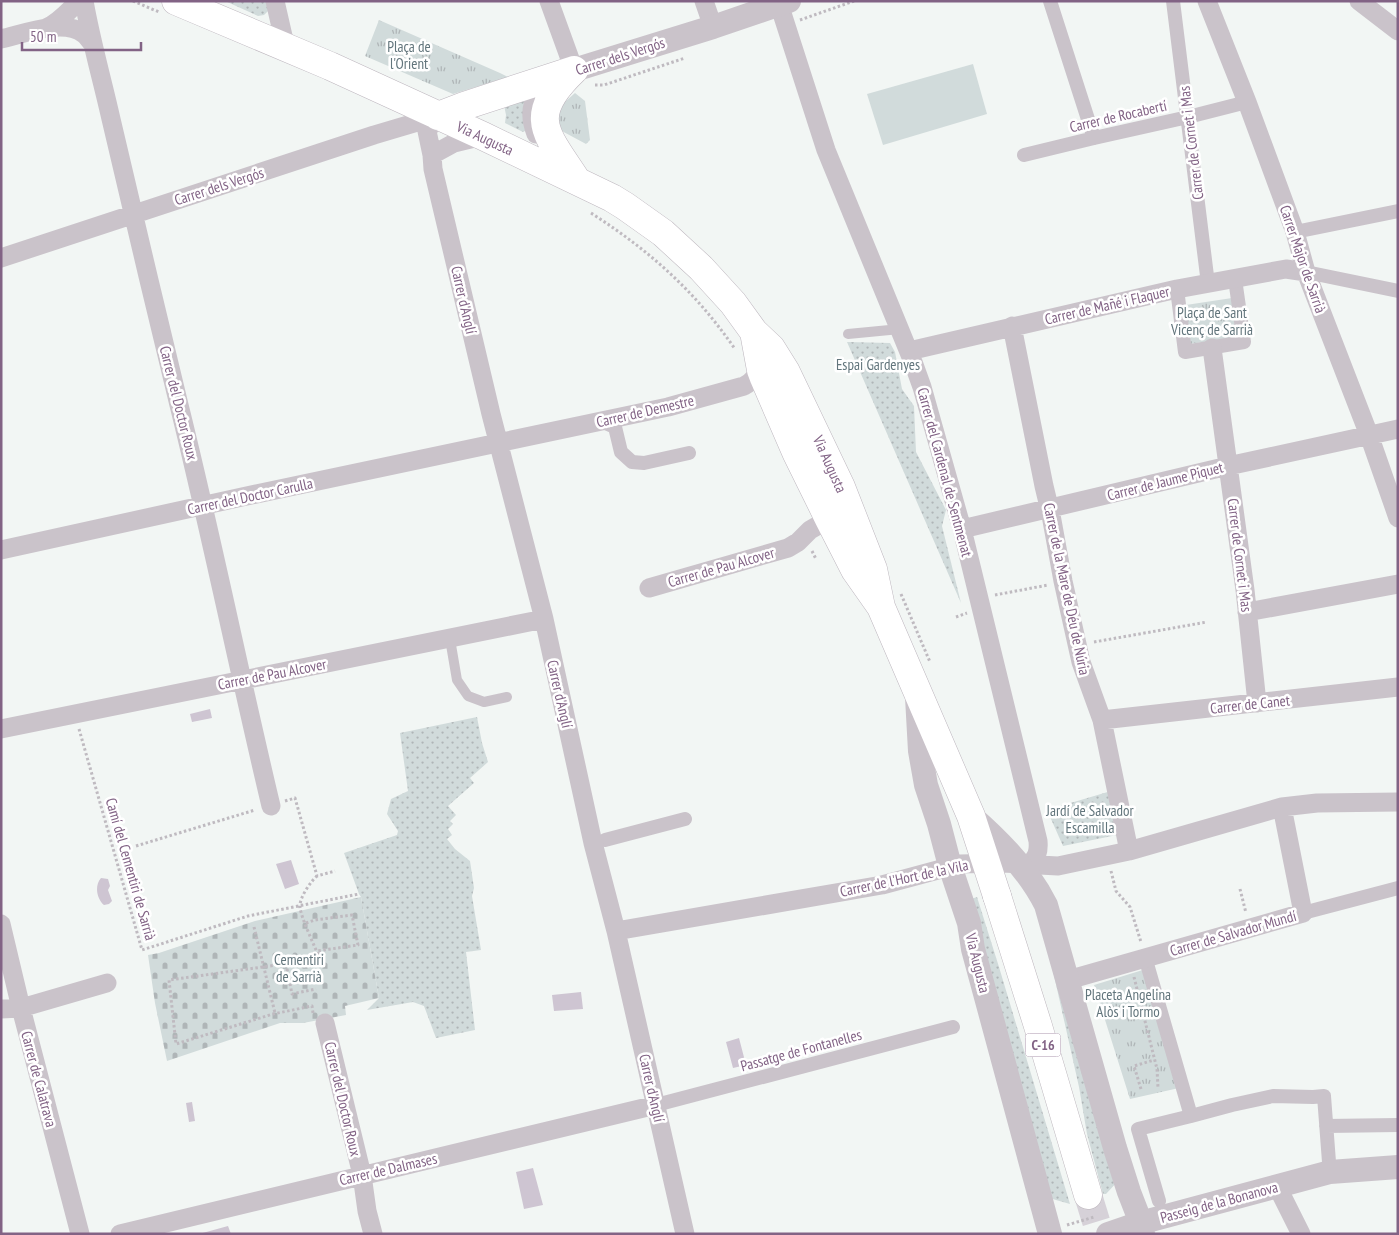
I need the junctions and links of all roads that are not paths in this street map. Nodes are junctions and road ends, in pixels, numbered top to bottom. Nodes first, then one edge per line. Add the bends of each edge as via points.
1 (79, 1) edge
2 (84, 1) edge
3 (176, 1) edge
4 (275, 1) edge
5 (549, 1) edge
6 (704, 1) edge
7 (1050, 1) edge
8 (1173, 1) edge
9 (1207, 1) edge
10 (1359, 1) edge
11 (789, 9) edge
12 (713, 27) junction
13 (44, 28) junction
14 (1398, 31) edge
15 (1, 39) edge
16 (92, 43) junction
17 (286, 49) junction
18 (574, 70) junction
19 (1247, 102) junction
20 (438, 116) junction
21 (1188, 117) junction
22 (482, 136) junction
23 (1094, 138) junction
24 (432, 155) junction
25 (1024, 155) dead end
26 (567, 176) junction
27 (1398, 211) edge
28 (133, 215) junction
29 (1295, 232) junction
30 (1, 258) edge
31 (1306, 272) junction
32 (1235, 279) junction
33 (1208, 284) junction
34 (1177, 290) junction
35 (1398, 291) edge
36 (1012, 326) junction
37 (900, 329) junction
38 (848, 334) dead end
39 (1212, 348) junction
40 (909, 351) junction
41 (756, 352) junction
42 (601, 421) junction
43 (1398, 429) edge
44 (1369, 435) junction
45 (498, 443) junction
46 (689, 453) dead end
47 (1228, 466) junction
48 (204, 506) junction
49 (1050, 509) junction
50 (1398, 518) edge
51 (829, 519) junction
52 (962, 529) junction
53 (1, 550) edge
54 (1398, 584) edge
55 (649, 588) dead end
56 (881, 607) junction
57 (1247, 612) junction
58 (544, 619) junction
59 (450, 639) junction
60 (242, 680) junction
61 (1398, 687) edge
62 (917, 690) junction
63 (506, 697) dead end
64 (1257, 704) junction
65 (1102, 720) junction
66 (1, 729) edge
67 (1398, 802) edge
68 (271, 806) road end
69 (1282, 807) junction
70 (971, 816) junction
71 (685, 819) dead end
72 (605, 840) dead end
73 (1129, 850) junction
74 (987, 864) junction
75 (1023, 864) junction
76 (950, 866) junction
77 (1398, 888) edge
78 (1303, 913) junction
79 (1, 924) edge
80 (616, 931) junction
81 (1146, 957) junction
82 (1068, 980) junction
83 (107, 983) dead end
84 (20, 1008) junction
85 (1, 1009) edge
86 (320, 1022) road end
87 (954, 1027) dead end
88 (656, 1105) junction
89 (1192, 1116) junction
90 (1398, 1125) edge
91 (1326, 1126) junction
92 (1329, 1167) junction
93 (1398, 1167) edge
94 (362, 1175) junction
95 (1278, 1186) junction
96 (1088, 1195) tunnel mouth
97 (1159, 1201) dead end
98 (1142, 1228) edge
99 (80, 1234) edge
100 (120, 1234) edge
101 (373, 1234) edge
102 (686, 1234) edge
103 (1050, 1234) edge
104 (1108, 1234) edge
105 (1301, 1234) edge

1 - 13 street via 61,20
2 - 16 street, Carrer del Doctor Roux
3 - 17 main road, Via Augusta
4 - 17 street
5 - 18 street
6 - 12 street
7 - 23 street
8 - 21 street, Carrer de Cornet i Mas
9 - 19 street, Carrer Major de Sarrià
10 - 14 street
11 - 12 street, Carrer dels Vergós
11 - 37 street, Carrer del Cardenal de Sentmenat via 826,150
12 - 18 street, Carrer dels Vergós
13 - 15 street
13 - 16 street via 77,30
16 - 28 street, Carrer del Doctor Roux
17 - 20 main road, Via Augusta
18 - 20 main road
18 - 26 main road via 552,94 544,120
19 - 21 street, Carrer de Rocabertí
19 - 29 street, Carrer Major de Sarrià
20 - 22 main road, Via Augusta
20 - 24 street, Carrer d'Anglí via 427,131
20 - 28 street, Carrer dels Vergós
21 - 23 street, Carrer de Rocabertí
21 - 33 street, Carrer de Cornet i Mas
22 - 24 street
22 - 26 main road, Via Augusta
23 - 25 street, Carrer de Rocabertí
24 - 45 street, Carrer d'Anglí
26 - 41 main road, Via Augusta via 625,206 663,233 701,268 733,303
27 - 29 street
28 - 30 street, Carrer dels Vergós
28 - 48 street, Carrer del Doctor Roux
29 - 31 street, Carrer Major de Sarrià
31 - 32 street, Carrer de Mañé i Flaquer via 1286,269
31 - 35 street
31 - 44 street, Carrer Major de Sarrià
32 - 33 street, Carrer de Mañé i Flaquer
32 - 39 street via 1244,342
33 - 34 street, Carrer de Mañé i Flaquer
34 - 36 street, Carrer de Mañé i Flaquer
34 - 39 street via 1185,352
36 - 40 street, Carrer de Mañé i Flaquer
36 - 49 street, Carrer de la Mare de Déu de Núria
37 - 38 lane
37 - 40 street, Carrer del Cardenal de Sentmenat
39 - 47 street, Carrer de Cornet i Mas
40 - 52 street, Carrer del Cardenal de Sentmenat
41 - 42 street, Carrer de Demestre via 751,382 744,386
41 - 51 main road, Via Augusta via 796,452
41 - 56 main road, Via Augusta via 786,372 841,487 873,569
42 - 45 street, Carrer de Demestre
42 - 46 street via 615,427 621,452 632,462 644,463
43 - 44 street, Carrer de Jaume Piquet
44 - 47 street, Carrer de Jaume Piquet
44 - 50 street, Carrer Major de Sarrià
45 - 48 street, Carrer del Doctor Carulla
45 - 58 street, Carrer d'Anglí
47 - 49 street, Carrer de Jaume Piquet
47 - 57 street, Carrer de Cornet i Mas
48 - 53 street, Carrer del Doctor Carulla
48 - 60 street, Carrer del Doctor Roux
49 - 52 street, Carrer de Jaume Piquet
49 - 65 street, Carrer de la Mare de Déu de Núria via 1081,662
51 - 55 street, Carrer de Pau Alcover via 810,530 793,546
51 - 56 main road, Via Augusta via 855,570
52 - 75 street, Carrer del Cardenal de Sentmenat via 1038,841 1036,858
54 - 57 street
56 - 62 main road, Via Augusta
57 - 64 street, Carrer de Cornet i Mas
58 - 59 street, Carrer de Pau Alcover
58 - 80 street, Carrer d'Anglí via 593,843
59 - 60 street, Carrer de Pau Alcover
59 - 63 lane via 456,680 468,696 484,702
60 - 66 street, Carrer de Pau Alcover
60 - 68 street, Carrer del Doctor Roux
61 - 64 street, Carrer de Canet
62 - 70 main road, Via Augusta
62 - 76 street, Via Augusta via 920,751 926,785
64 - 65 street, Carrer de Canet
65 - 73 street, Carrer de la Mare de Déu de Núria
67 - 69 street, Carrer de l'Hort de la Vila
69 - 73 street, Carrer de l'Hort de la Vila
69 - 78 street
70 - 74 main road, Via Augusta
70 - 75 street, Via Augusta
71 - 72 street
73 - 75 street, Carrer de l'Hort de la Vila via 1058,866
74 - 75 street, Carrer de l'Hort de la Vila
74 - 76 street, Carrer de l'Hort de la Vila
74 - 96 main road, Via Augusta / C-16
75 - 82 street, Via Augusta via 1046,905
76 - 80 street, Carrer de l'Hort de la Vila via 882,885
76 - 103 street, Via Augusta via 969,923 973,949
77 - 78 street, Carrer de Salvador Mundí
78 - 81 street, Carrer de Salvador Mundí
79 - 84 street, Carrer de Calatrava
80 - 88 street, Carrer d'Anglí
81 - 82 street, Carrer de Salvador Mundí
81 - 89 street
82 - 98 street, Via Augusta via 1115,1148
83 - 84 street
84 - 85 street
84 - 99 street, Carrer de Calatrava
86 - 94 street, Carrer del Doctor Roux
87 - 88 street, Passatge de Fontanelles
88 - 94 street, Carrer de Dalmases
88 - 102 street, Carrer d'Anglí
89 - 91 street via 1273,1096 1324,1096
89 - 97 street via 1138,1129
90 - 91 street
91 - 92 street
92 - 93 street, Passeig de la Bonanova
92 - 95 street, Passeig de la Bonanova
94 - 100 street, Carrer de Dalmases
94 - 101 street, Carrer del Doctor Roux
95 - 98 street, Passeig de la Bonanova
95 - 105 street
98 - 104 street, Passeig de la Bonanova

